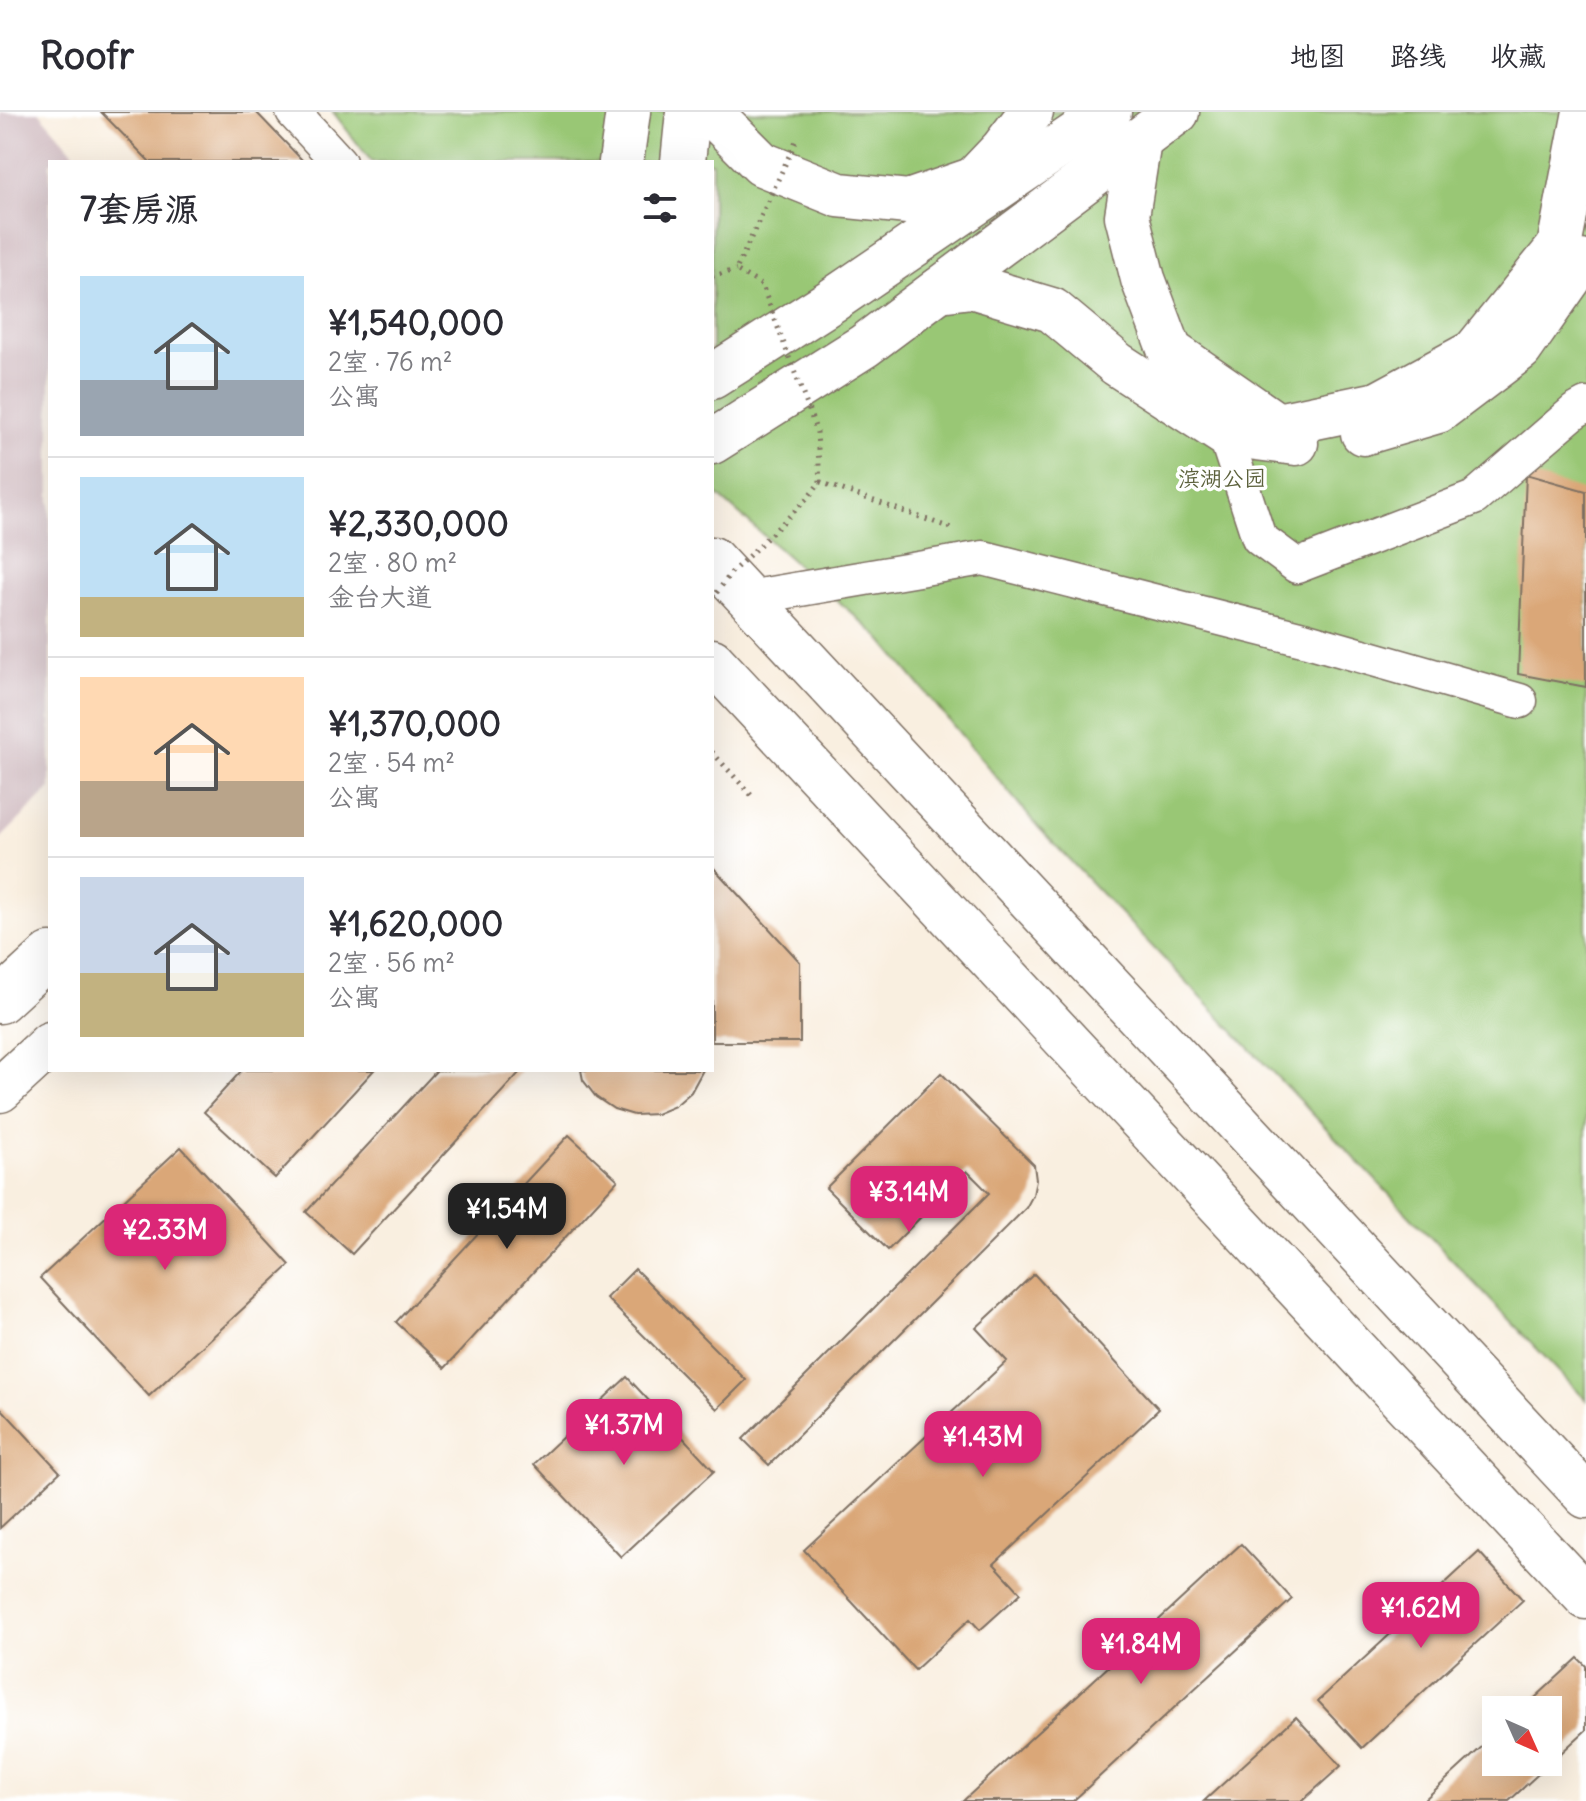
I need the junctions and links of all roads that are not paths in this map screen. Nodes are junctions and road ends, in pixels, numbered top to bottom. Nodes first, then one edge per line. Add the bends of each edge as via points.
1 (293, 112) edge
2 (628, 112) edge
3 (688, 112) edge
4 (713, 112) edge
5 (1014, 112) edge
6 (1031, 112) edge
7 (1098, 112) edge
8 (1177, 112) edge
9 (1585, 112) edge
10 (1124, 126) edge
11 (337, 160) edge
12 (621, 160) edge
13 (683, 160) edge
14 (975, 179) junction
15 (879, 199) junction
16 (1586, 255) edge
17 (939, 290) junction
18 (833, 300) junction
19 (714, 376) edge
20 (1586, 405) edge
21 (1225, 434) junction
22 (714, 441) edge
23 (714, 563) edge
24 (730, 599) edge
25 (714, 664) edge
26 (1520, 701) dead end
27 (48, 957) edge
28 (0, 1001) edge
29 (48, 1046) edge
30 (0, 1090) edge
31 (1586, 1496) edge
32 (1586, 1597) edge

1 - 11 lane
2 - 12 main road
3 - 13 main road
4 - 15 main road via 762,164 839,195
5 - 15 main road via 958,157
6 - 14 main road
7 - 14 main road
8 - 10 main road
9 - 10 main road via 1559,247 1474,352 1378,404 1277,425 1170,351 1127,216
10 - 17 main road
10 - 18 main road
14 - 15 main road via 908,202
14 - 18 main road via 945,210
16 - 21 main road via 1520,349 1438,411 1318,446
17 - 21 main road via 971,286 1052,310 1117,364
17 - 22 main road via 864,346
18 - 19 main road
20 - 21 lane via 1474,498 1297,566 1259,538
23 - 24 main road
24 - 26 lane via 983,558 1307,640
24 - 31 main road
25 - 32 main road
27 - 28 main road
29 - 30 main road

